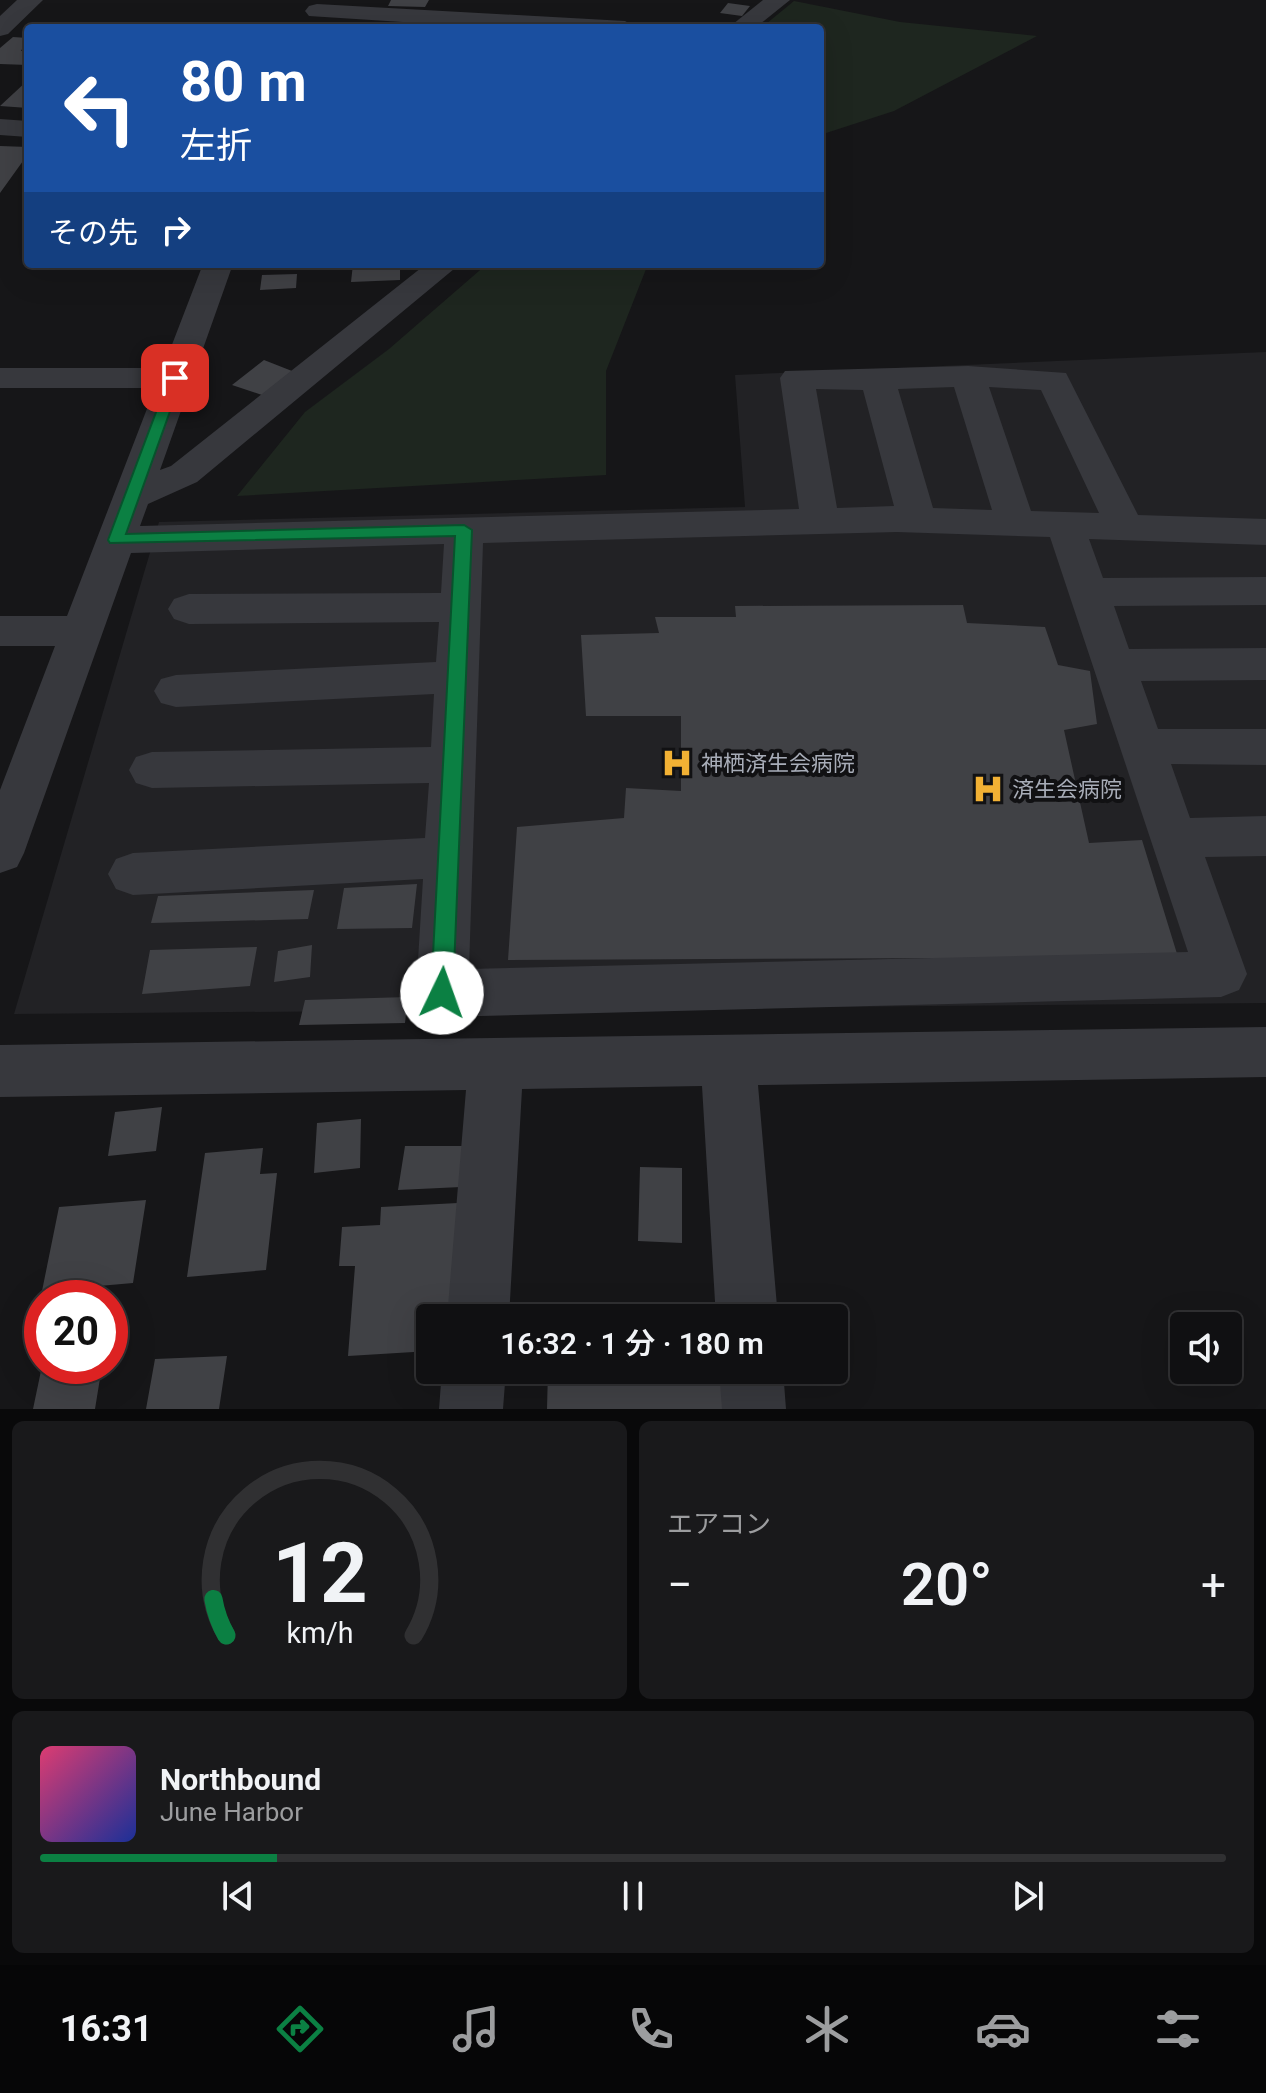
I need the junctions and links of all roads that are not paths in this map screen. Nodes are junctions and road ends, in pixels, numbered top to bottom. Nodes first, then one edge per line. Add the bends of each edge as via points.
1 (31, 0) edge
2 (778, 0) edge
3 (518, 10) edge
4 (316, 13) edge
5 (601, 24) edge
6 (745, 24) edge
7 (0, 29) edge
8 (0, 127) edge
9 (24, 129) edge
10 (216, 268) edge
11 (440, 268) edge
12 (968, 376) junction
13 (0, 378) edge
14 (175, 378) junction
15 (878, 380) junction
16 (131, 497) junction
17 (917, 520) junction
18 (820, 521) junction
19 (1016, 524) junction
20 (1065, 525) junction
21 (1125, 527) junction
22 (464, 530) junction
23 (1266, 532) edge
24 (116, 540) junction
25 (1266, 591) edge
26 (1088, 592) junction
27 (460, 607) junction
28 (189, 609) dead end
29 (0, 631) edge
30 (83, 631) junction
31 (1266, 664) edge
32 (1114, 665) junction
33 (457, 677) junction
34 (176, 691) dead end
35 (1142, 746) junction
36 (1266, 747) edge
37 (453, 765) junction
38 (152, 770) dead end
39 (1266, 836) edge
40 (1174, 838) junction
41 (0, 853) edge
42 (449, 857) junction
43 (133, 874) dead end
44 (1266, 1052) edge
45 (728, 1058) junction
46 (496, 1064) junction
47 (0, 1071) edge
48 (479, 1304) edge
49 (746, 1304) edge
50 (473, 1384) edge
51 (752, 1384) edge
52 (471, 1409) edge
53 (754, 1409) edge

1 - 7 street
2 - 6 street
3 - 4 street
3 - 5 street
8 - 9 street
10 - 14 street
11 - 16 street via 184,474
12 - 15 street
12 - 19 street
12 - 21 street via 1054,380
13 - 14 street
14 - 16 street
15 - 17 street
15 - 18 street via 797,378
16 - 24 street
17 - 18 street
17 - 19 street
18 - 22 street
19 - 20 street
20 - 21 street
20 - 26 street
21 - 23 street
22 - 24 street
22 - 27 street
24 - 30 street
25 - 26 street
26 - 32 street
27 - 28 street
27 - 33 street
29 - 30 street
30 - 41 street
31 - 32 street
32 - 35 street
33 - 34 street
33 - 37 street
35 - 36 street
35 - 40 street
37 - 38 street
37 - 42 street
39 - 40 street
40 - 42 street via 1221,974 442,993
42 - 43 street
44 - 45 street
45 - 46 street
45 - 49 street
46 - 47 street
46 - 48 street
50 - 52 street
51 - 53 street

